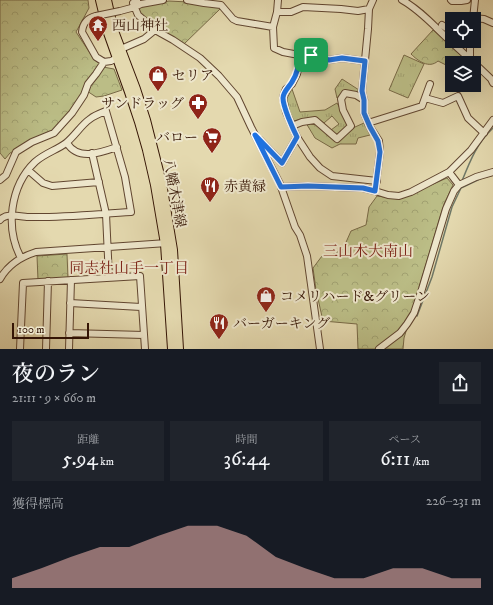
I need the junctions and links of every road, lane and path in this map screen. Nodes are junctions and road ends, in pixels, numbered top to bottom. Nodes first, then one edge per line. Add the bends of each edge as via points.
1 (100, 0) edge
2 (107, 0) edge
3 (137, 0) edge
4 (163, 0) edge
5 (187, 0) edge
6 (278, 0) edge
7 (373, 0) edge
8 (402, 0) edge
9 (451, 0) edge
10 (467, 0) edge
11 (475, 0) edge
12 (135, 7) junction
13 (369, 9) junction
14 (277, 12) junction
15 (474, 12) edge
16 (481, 19) edge
17 (493, 24) edge
18 (442, 25) dead end
19 (273, 27) junction
20 (445, 27) edge
21 (155, 30) junction
22 (121, 49) junction
23 (299, 55) junction
24 (468, 56) edge
25 (117, 58) junction
26 (365, 61) junction
27 (104, 62) junction
28 (481, 69) edge
29 (493, 83) edge
30 (430, 84) dead end
31 (425, 98) junction
32 (364, 100) junction
33 (493, 120) edge
34 (368, 122) junction
35 (292, 126) junction
36 (484, 132) junction
37 (255, 135) junction
38 (297, 137) junction
39 (66, 143) junction
40 (117, 147) junction
41 (92, 154) junction
42 (28, 170) junction
43 (449, 172) junction
44 (493, 172) edge
45 (0, 180) edge
46 (377, 181) junction
47 (99, 182) junction
48 (459, 185) junction
49 (281, 187) junction
50 (375, 191) junction
51 (106, 214) junction
52 (12, 216) junction
53 (0, 220) edge
54 (168, 243) junction
55 (107, 247) junction
56 (21, 258) junction
57 (109, 278) junction
58 (0, 279) edge
59 (71, 280) junction
60 (48, 282) junction
61 (70, 303) junction
62 (142, 307) junction
63 (69, 333) junction
64 (144, 336) junction
65 (20, 349) edge
66 (46, 349) edge
67 (69, 349) edge
68 (145, 349) edge
69 (172, 349) edge
70 (179, 349) edge
71 (320, 349) edge
72 (379, 349) edge

1 - 25 main road, 八幡木津線
2 - 22 main road, 八幡木津線
3 - 12 street via 133,3
4 - 12 street
5 - 19 street via 222,5 232,19
6 - 14 street
7 - 13 street
8 - 24 street via 426,17
9 - 10 street
11 - 15 street
12 - 21 street via 138,15
12 - 27 street, bridge via 96,16 84,23 82,32 96,57
13 - 14 street via 358,11 303,7 291,12
13 - 26 street
14 - 19 street
16 - 17 street
18 - 20 street
19 - 23 street via 274,48
21 - 22 street via 144,39
21 - 37 street via 200,58 219,76 237,98
22 - 25 street
22 - 54 main road, 八幡木津線 via 146,120 162,183
23 - 26 street via 329,60 342,58
23 - 35 street via 297,74 283,97
25 - 27 street
25 - 54 main road, 八幡木津線 via 147,150
26 - 32 street via 362,91
27 - 45 street via 72,113 54,133 16,152 6,175
28 - 29 street
30 - 31 street
31 - 34 street via 422,106
31 - 36 street via 443,103 458,96 468,118
32 - 34 street via 364,113
32 - 35 street via 346,92 341,99 350,126 337,139 315,120
33 - 36 street
34 - 46 street via 378,141 380,152
35 - 38 street
36 - 43 street via 471,150
37 - 38 street via 282,163
37 - 49 street
38 - 46 street via 315,163 332,176
39 - 40 street via 89,119 106,111
39 - 41 street via 76,152
39 - 42 street via 48,153
40 - 41 street
40 - 51 street via 131,212
41 - 47 street
42 - 47 street via 48,186
42 - 52 street via 16,195
43 - 48 street
43 - 50 street via 399,196
44 - 48 street
46 - 50 street
47 - 51 street
48 - 72 street via 446,208 414,313 400,333
49 - 50 street via 363,188
49 - 71 street via 307,256
51 - 52 street
51 - 55 street
52 - 53 street
52 - 56 street via 13,236
54 - 55 street
54 - 69 main road, 八幡木津線
54 - 70 main road, 八幡木津線 via 177,302
55 - 56 street via 36,252
55 - 57 street
56 - 58 street via 9,267
57 - 59 street
57 - 62 street via 140,276
59 - 60 street
59 - 61 street
60 - 65 street via 23,283
60 - 66 street
61 - 62 street
61 - 63 street
62 - 64 street
63 - 64 street
63 - 67 street
64 - 68 street

